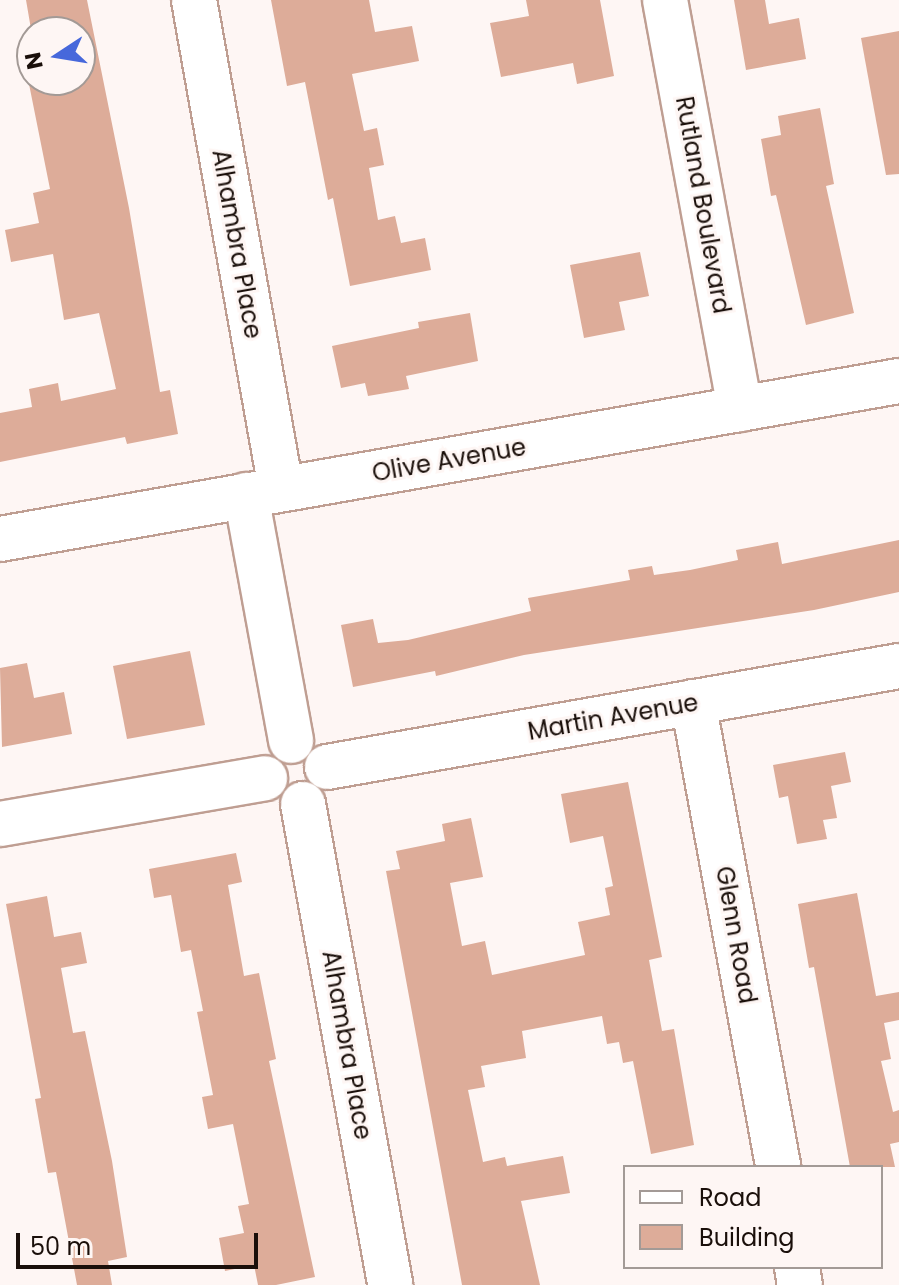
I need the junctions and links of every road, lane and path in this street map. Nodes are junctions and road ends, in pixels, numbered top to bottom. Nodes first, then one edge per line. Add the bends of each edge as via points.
1 (194, 0) edge
2 (665, 0) edge
3 (899, 381) edge
4 (740, 409) junction
5 (263, 492) junction
6 (0, 539) edge
7 (899, 666) edge
8 (693, 702) junction
9 (291, 741) junction
10 (327, 767) junction
11 (265, 778) junction
12 (303, 804) junction
13 (0, 824) edge
14 (778, 1165) edge
15 (390, 1285) edge

1 - 5 street, Alhambra Place
2 - 4 street, Rutland Boulevard
3 - 4 street, Olive Avenue
4 - 5 street, Olive Avenue
5 - 6 street, Olive Avenue
5 - 9 street, Alhambra Place
7 - 8 street, Martin Avenue
8 - 10 street, Martin Avenue
8 - 14 street, Glenn Road
9 - 10 street via 318,750
9 - 11 street via 268,758
10 - 12 street via 325,786
11 - 12 street via 278,799
11 - 13 street
12 - 15 street, Alhambra Place

